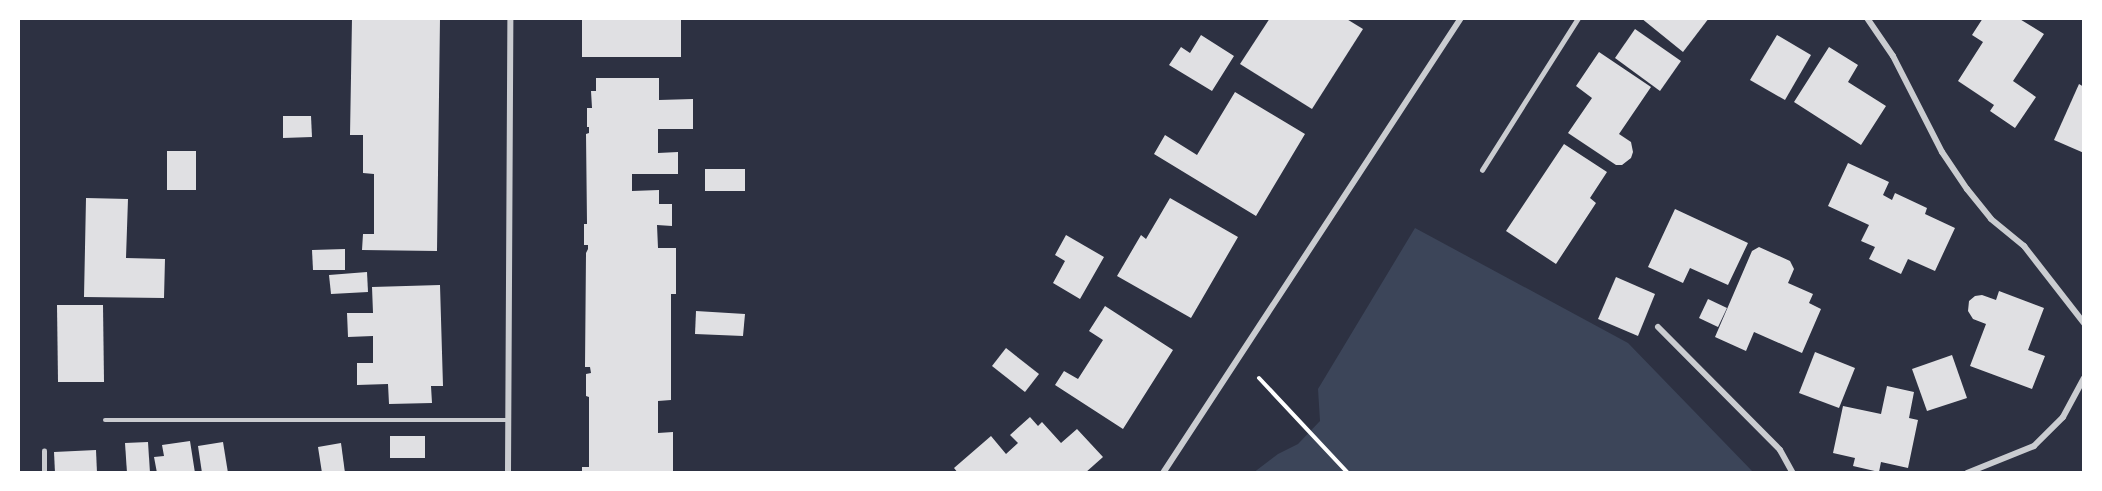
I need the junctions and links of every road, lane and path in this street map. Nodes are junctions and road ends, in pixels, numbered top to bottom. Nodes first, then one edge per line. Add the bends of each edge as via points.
1 (510, 18) edge
2 (1461, 18) edge
3 (1578, 18) edge
4 (1867, 18) edge
5 (1482, 170) dead end
6 (2084, 323) edge
7 (1658, 327) dead end
8 (1240, 357) junction
9 (2084, 378) edge
10 (105, 420) dead end
11 (508, 420) junction
12 (45, 451) dead end
13 (44, 473) edge
14 (508, 473) edge
15 (1163, 473) edge
16 (1348, 473) edge
17 (1793, 473) edge
18 (1967, 473) edge

1 - 11 street
2 - 8 street
3 - 5 lane
4 - 6 street via 1893,56 1942,152 1967,189 1991,219 2024,246
7 - 17 street via 1780,450
8 - 15 street
8 - 16 path
9 - 18 street via 2063,417 2034,446
10 - 11 lane
11 - 14 street
12 - 13 lane

